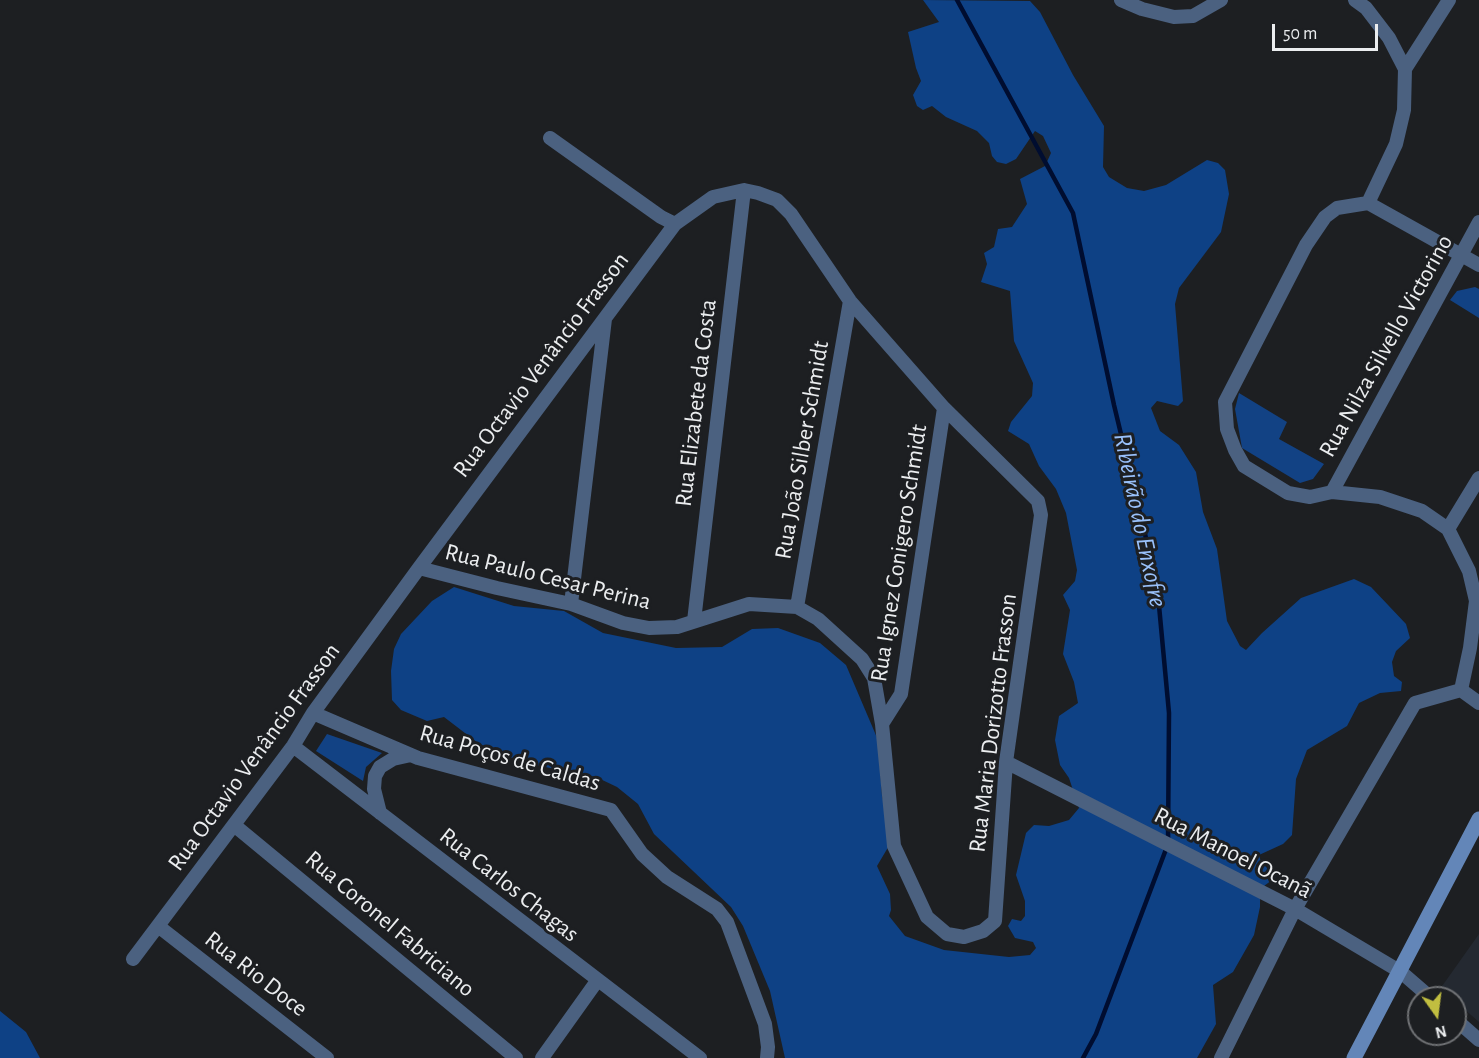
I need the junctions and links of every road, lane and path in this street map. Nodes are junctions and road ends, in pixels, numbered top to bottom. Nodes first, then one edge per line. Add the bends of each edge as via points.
1 (1121, 0) edge
2 (1221, 0) edge
3 (1355, 0) edge
4 (1449, 0) edge
5 (1145, 4) edge
6 (1405, 69) junction
7 (550, 138) dead end
8 (744, 190) junction
9 (1368, 203) junction
10 (1479, 222) edge
11 (675, 224) junction
12 (1460, 255) junction
13 (1479, 265) edge
14 (850, 301) junction
15 (606, 317) junction
16 (944, 408) junction
17 (1479, 478) edge
18 (1332, 492) junction
19 (1041, 515) joint
20 (1448, 529) junction
21 (419, 568) junction
22 (572, 604) junction
23 (797, 607) junction
24 (694, 621) junction
25 (1461, 690) junction
26 (1479, 703) edge
27 (314, 713) junction
28 (882, 724) junction
29 (293, 746) junction
30 (411, 755) junction
31 (1006, 762) junction
32 (380, 813) junction
33 (1479, 819) edge
34 (234, 825) junction
35 (1295, 909) junction
36 (158, 926) junction
37 (134, 959) dead end
38 (1401, 972) junction
39 (597, 981) junction
40 (1417, 986) edge
41 (1467, 1030) edge
42 (1479, 1040) edge
43 (327, 1058) edge
44 (516, 1058) edge
45 (542, 1058) edge
46 (699, 1058) edge
47 (767, 1058) edge
48 (1221, 1058) edge
49 (1354, 1058) edge

1 - 5 street
2 - 5 street via 1193,16 1174,17
3 - 6 street via 1389,38
4 - 6 street
6 - 9 street via 1404,110 1396,144
7 - 11 street
8 - 11 street, Rua Octavio Venâncio Frasson via 713,197
8 - 14 street, Rua Octavio Venâncio Frasson via 777,200 791,214
8 - 24 street, Rua Elizabete da Costa
9 - 12 street
9 - 18 street via 1337,208 1325,217 1306,245 1225,402 1227,429 1245,466 1288,493 1310,496
10 - 12 street, Rua Nilza Silvello Victorino
11 - 15 street, Rua Octavio Venâncio Frasson
12 - 13 street
12 - 18 street, Rua Nilza Silvello Victorino
14 - 16 street, Rua Octavio Venâncio Frasson
14 - 23 street, Rua João Silber Schmidt
15 - 21 street, Rua Octavio Venâncio Frasson
15 - 22 street
16 - 19 street, Rua Octavio Venâncio Frasson via 1038,501
16 - 28 street, Rua Ignez Conigero Schmidt via 900,694
17 - 20 street
18 - 20 street via 1380,497 1422,511
19 - 31 street, Rua Maria Dorizotto Frasson
20 - 25 street via 1469,571 1476,601
21 - 22 street, Rua Paulo Cesar Perina
21 - 27 street, Rua Octavio Venâncio Frasson
22 - 24 street, Rua Paulo Cesar Perina via 649,628 677,627
23 - 24 street, Rua Paulo Cesar Perina via 749,604
23 - 28 street, Rua Paulo Cesar Perina via 842,639 869,667
25 - 26 street
25 - 35 street via 1415,703
27 - 29 street, Rua Octavio Venâncio Frasson
27 - 30 street, Rua Poços de Caldas
28 - 31 street, Rua Maria Dorizotto Frasson via 894,846 927,917 947,934 964,937 983,931 995,921
29 - 32 street, Rua Carlos Chagas
29 - 34 street, Rua Octavio Venâncio Frasson
30 - 32 street via 393,759 380,767 375,776
30 - 47 street, Rua Poços de Caldas via 611,810 642,854 667,877 717,909 727,922 765,1024
31 - 35 street, Rua Manoel Ocanã
32 - 39 street, Rua Carlos Chagas
33 - 38 street
34 - 36 street, Rua Octavio Venâncio Frasson
34 - 44 street, Rua Coronel Fabriciano
35 - 38 street, Rua Manoel Ocanã
35 - 48 street
36 - 37 street, Rua Octavio Venâncio Frasson
36 - 43 street, Rua Rio Doce
38 - 40 street, Rua Manoel Ocanã
38 - 49 street
39 - 45 street
39 - 46 street, Rua Carlos Chagas
41 - 42 street

